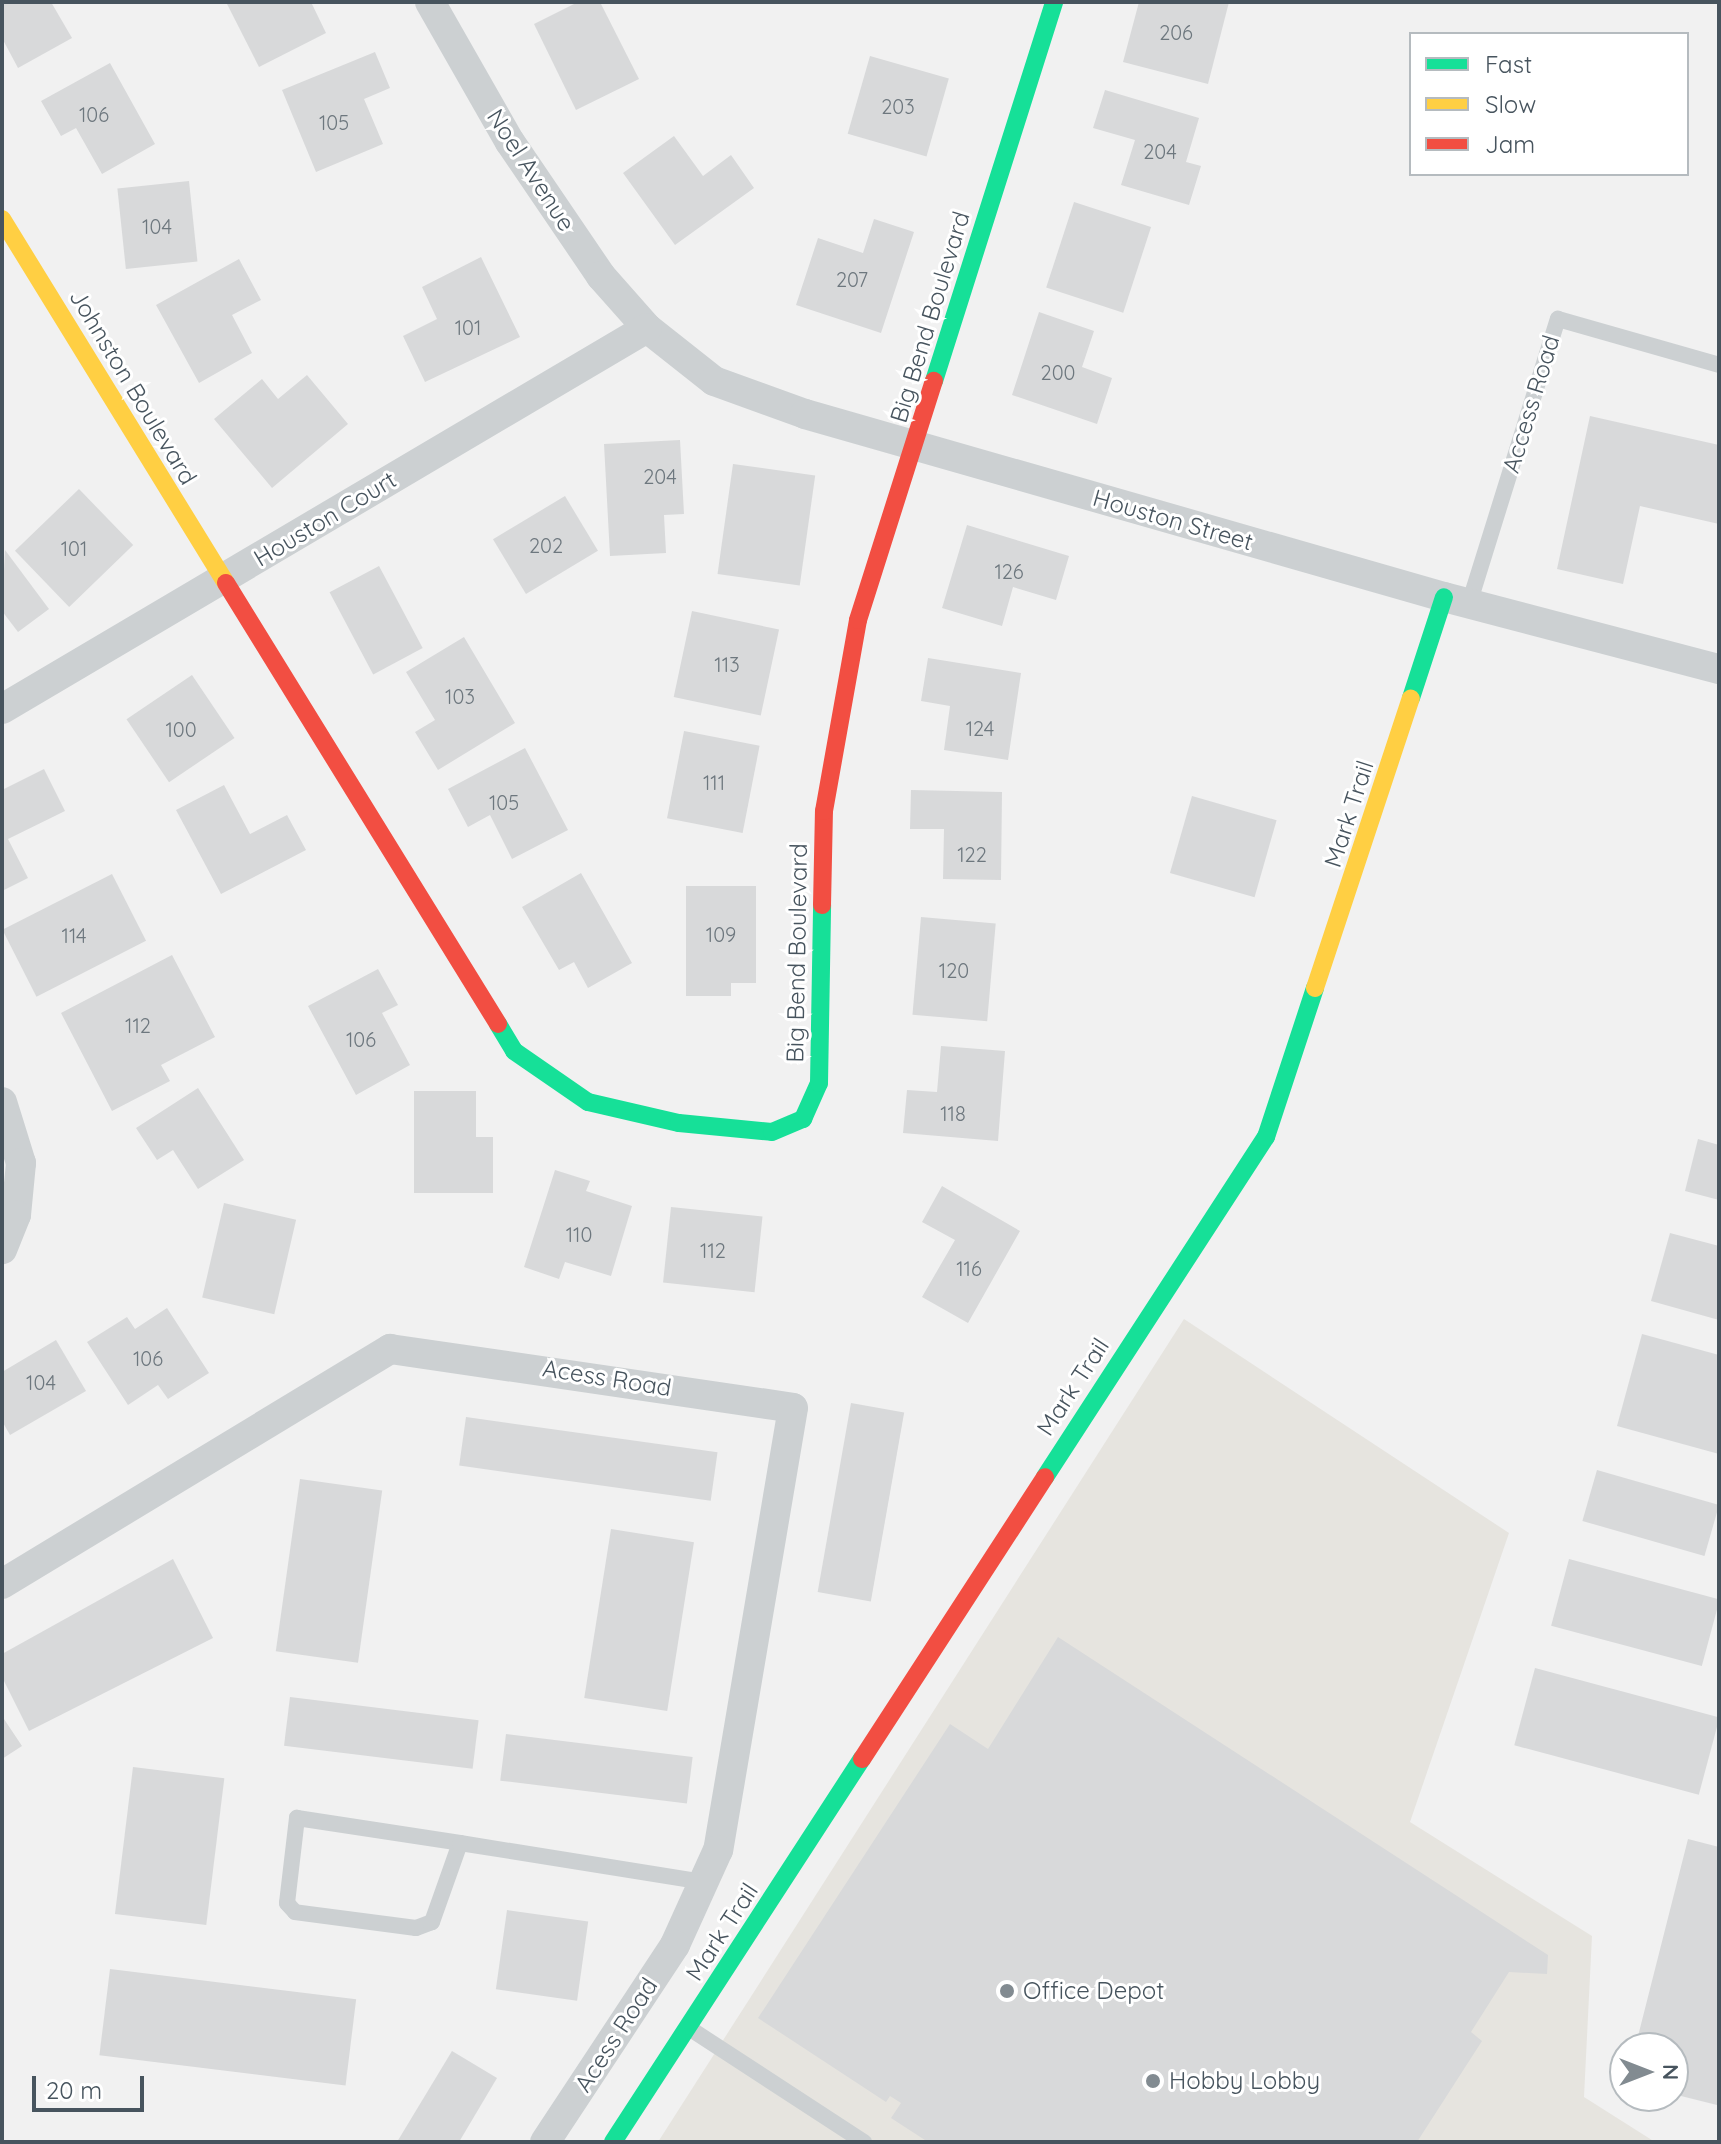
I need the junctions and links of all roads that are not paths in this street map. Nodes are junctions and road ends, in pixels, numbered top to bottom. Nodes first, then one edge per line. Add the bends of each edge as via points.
1 (430, 2) edge
2 (1054, 2) edge
3 (2, 219) edge
4 (647, 328) junction
5 (1719, 365) edge
6 (915, 446) junction
7 (222, 579) junction
8 (1456, 600) junction
9 (1719, 669) edge
10 (2, 709) edge
11 (2, 1102) edge
12 (2, 1249) edge
13 (2, 1584) edge
14 (460, 1843) junction
15 (703, 1882) junction
16 (689, 2028) junction
17 (545, 2142) edge
18 (613, 2142) edge
19 (864, 2142) edge

1 - 4 street, Noel Avenue via 510,142
2 - 6 street, Big Bend Boulevard
3 - 7 street, Johnston Boulevard
4 - 6 street, Houston Street via 714,381
4 - 7 street, Houston Court
5 - 8 lane, Access Road via 1558,319
6 - 7 street, Big Bend Boulevard via 858,620 824,811 819,1083 803,1119 772,1132 679,1123 588,1102 514,1051
6 - 8 street, Houston Street
7 - 10 street, Houston Court
8 - 9 street, Houston Street
8 - 16 street, Mark Trail via 1266,1137
11 - 12 street via 21,1163 16,1215
13 - 15 street, Acess Road via 390,1349 793,1408 718,1850
14 - 14 lane via 297,1818 287,1903 295,1912 416,1928 432,1922
14 - 15 lane
15 - 17 street, Acess Road via 675,1945
16 - 18 street, Mark Trail
16 - 19 lane

